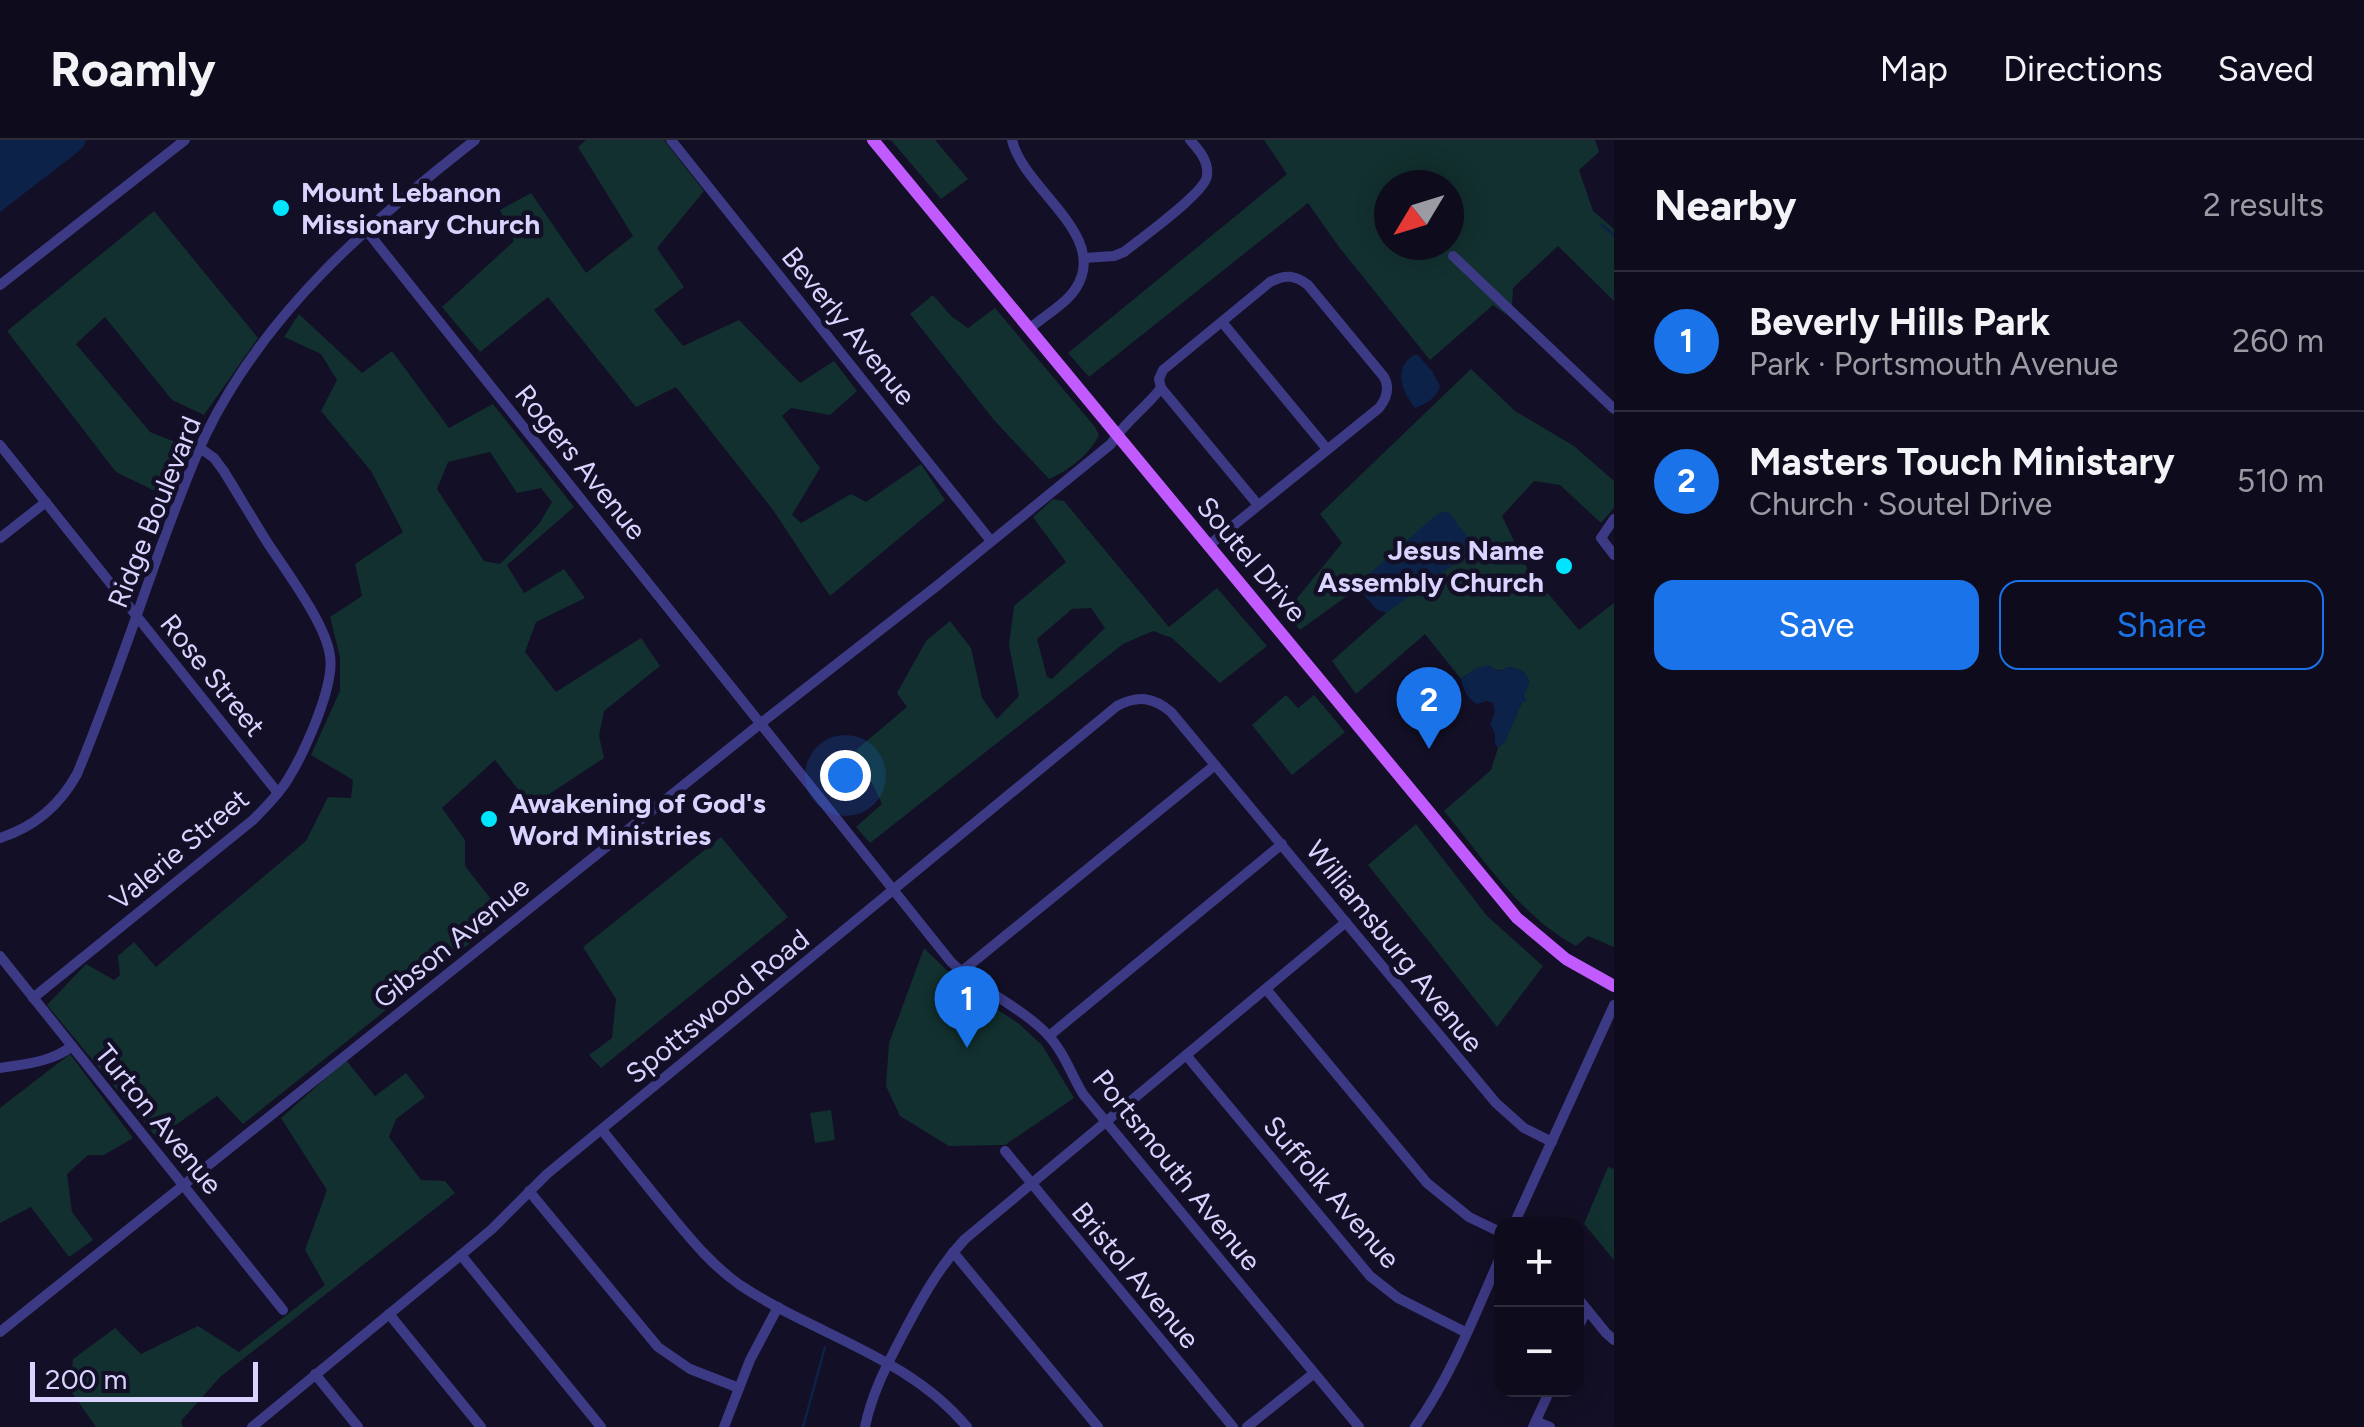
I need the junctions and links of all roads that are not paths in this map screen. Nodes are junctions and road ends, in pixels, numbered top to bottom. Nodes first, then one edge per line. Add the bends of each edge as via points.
1 (184, 140) edge
2 (475, 140) edge
3 (671, 140) edge
4 (873, 140) edge
5 (1012, 140) edge
6 (1190, 140) edge
7 (366, 230) junction
8 (1084, 258) junction
9 (1457, 260) edge
10 (0, 284) edge
11 (1222, 322) junction
12 (1029, 328) junction
13 (1161, 388) junction
14 (1614, 409) edge
15 (1116, 434) junction
16 (0, 445) edge
17 (200, 448) junction
18 (1327, 449) junction
19 (46, 502) junction
20 (1258, 505) junction
21 (1614, 520) edge
22 (0, 538) edge
23 (991, 541) junction
24 (1208, 546) junction
25 (1614, 555) edge
26 (136, 615) junction
27 (760, 723) junction
28 (1215, 765) junction
29 (278, 793) junction
30 (0, 838) edge
31 (1282, 844) junction
32 (893, 890) junction
33 (1346, 922) junction
34 (0, 956) edge
35 (962, 972) junction
36 (1614, 986) edge
37 (1266, 989) junction
38 (33, 998) junction
39 (1614, 1005) edge
40 (1049, 1036) junction
41 (72, 1046) junction
42 (1186, 1055) junction
43 (0, 1068) edge
44 (1105, 1122) junction
45 (602, 1130) junction
46 (1552, 1142) junction
47 (1005, 1151) dead end
48 (1030, 1183) junction
49 (182, 1185) junction
50 (530, 1191) junction
51 (1517, 1217) edge
52 (1494, 1229) edge
53 (953, 1252) junction
54 (461, 1255) junction
55 (1494, 1271) edge
56 (1584, 1306) edge
57 (778, 1307) junction
58 (283, 1310) dead end
59 (1587, 1310) junction
60 (388, 1314) junction
61 (1584, 1315) edge
62 (0, 1332) edge
63 (1465, 1332) junction
64 (1614, 1340) edge
65 (888, 1363) junction
66 (315, 1374) junction
67 (1313, 1374) junction
68 (739, 1388) junction
69 (1547, 1397) edge
70 (1535, 1424) edge
71 (252, 1427) edge
72 (358, 1427) edge
73 (481, 1427) edge
74 (601, 1427) edge
75 (724, 1427) edge
76 (865, 1427) edge
77 (967, 1427) edge
78 (1098, 1427) edge
79 (1233, 1427) edge
80 (1247, 1427) edge
81 (1359, 1427) edge
82 (1415, 1427) edge
83 (1550, 1427) edge

1 - 10 street
2 - 7 street, Ridge Boulevard
3 - 23 street, Beverly Avenue
4 - 12 main road, Soutel Drive
5 - 8 street via 1022,166 1075,230
6 - 8 street via 1208,174 1201,190 1124,252
7 - 17 street, Ridge Boulevard via 274,327
7 - 27 street, Rogers Avenue
8 - 12 street via 1077,287
9 - 14 street
11 - 13 street, Gibson Avenue via 1164,370
11 - 18 street
11 - 18 street, Gibson Avenue via 1270,282 1300,278 1384,376 1387,393 1379,408
12 - 15 main road, Soutel Drive
13 - 15 street, Gibson Avenue
13 - 20 street
15 - 23 street, Gibson Avenue
15 - 24 main road, Soutel Drive
16 - 19 street, Rose Street
17 - 26 street, Ridge Boulevard
17 - 29 street, Valerie Street via 235,489 328,647 330,677 319,712
18 - 20 street
19 - 22 street
19 - 26 street, Rose Street
20 - 24 street
21 - 25 street via 1601,538
23 - 27 street, Gibson Avenue
24 - 36 main road, Soutel Drive via 1518,918 1566,959
26 - 29 street, Rose Street
26 - 30 street, Ridge Boulevard via 69,789 35,822
27 - 32 street, Portsmouth Avenue
27 - 49 street, Gibson Avenue
28 - 31 street, Williamsburg Avenue
28 - 32 street, Spottswood Road via 1163,705 1128,700
28 - 35 street
29 - 38 street, Valerie Street
31 - 33 street, Williamsburg Avenue
31 - 40 street
32 - 35 street, Portsmouth Avenue
32 - 45 street, Spottswood Road
33 - 37 street
33 - 46 street, Williamsburg Avenue via 1504,1113
34 - 38 street, Turton Avenue
35 - 40 street, Portsmouth Avenue
37 - 42 street
37 - 52 street via 1427,1184
38 - 41 street, Turton Avenue
39 - 46 street
40 - 44 street, Portsmouth Avenue
41 - 43 street via 62,1055
41 - 49 street, Turton Avenue
42 - 44 street
42 - 63 street, Suffolk Avenue via 1370,1276
44 - 48 street
44 - 67 street, Portsmouth Avenue
45 - 50 street, Spottswood Road
45 - 57 street via 702,1253
46 - 51 street
47 - 48 street, Bristol Avenue
48 - 53 street
48 - 79 street, Bristol Avenue
49 - 58 street, Turton Avenue
49 - 62 street, Gibson Avenue
50 - 54 street, Spottswood Road
50 - 68 street via 658,1347 690,1369
53 - 65 street
53 - 78 street
54 - 60 street, Spottswood Road
54 - 74 street
55 - 63 street
56 - 59 street
57 - 65 street
57 - 68 street
59 - 61 street
59 - 64 street
60 - 66 street, Spottswood Road
60 - 73 street
63 - 82 street
65 - 76 street
65 - 77 street via 932,1392
66 - 71 street, Spottswood Road
66 - 72 street
67 - 80 street
67 - 81 street, Portsmouth Avenue
68 - 75 street
69 - 70 street
70 - 83 street

